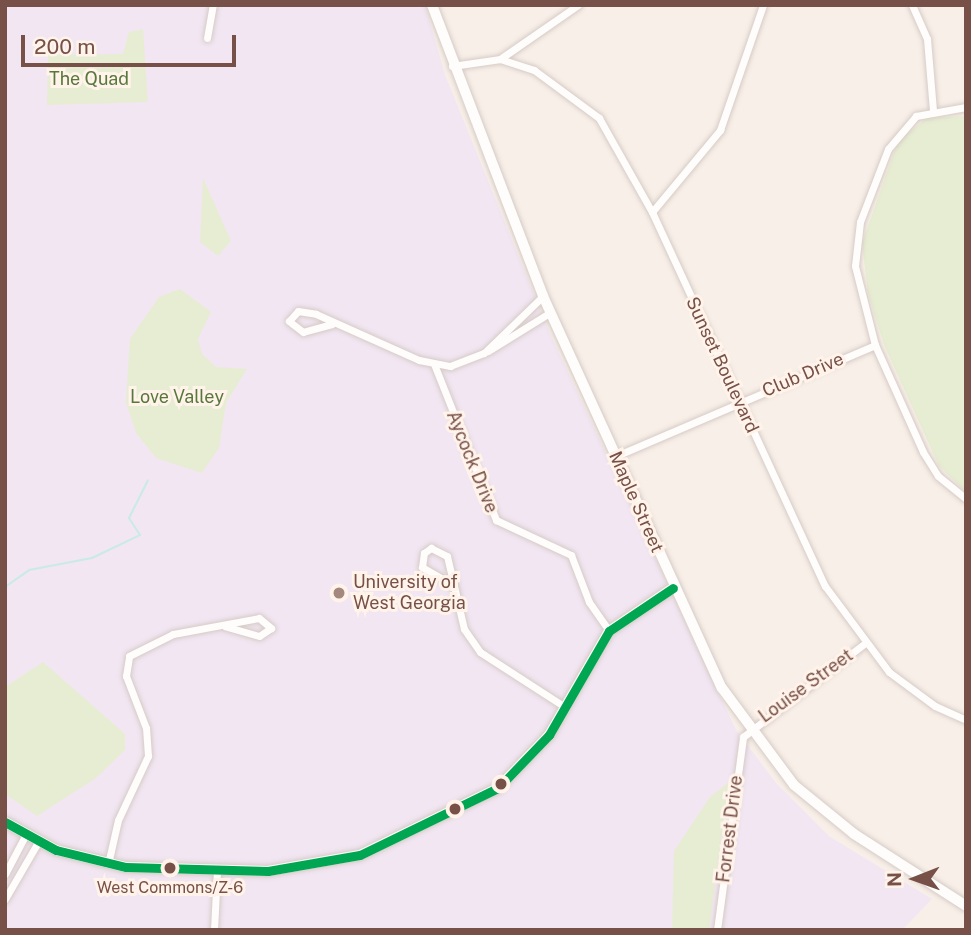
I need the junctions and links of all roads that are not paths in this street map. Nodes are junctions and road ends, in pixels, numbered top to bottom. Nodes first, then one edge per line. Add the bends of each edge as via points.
1 (213, 5) edge
2 (432, 5) edge
3 (578, 5) edge
4 (763, 5) edge
5 (912, 5) edge
6 (207, 37) dead end
7 (500, 59) junction
8 (452, 66) junction
9 (966, 107) edge
10 (933, 110) junction
11 (652, 212) junction
12 (543, 296) junction
13 (551, 312) junction
14 (332, 324) junction
15 (875, 345) junction
16 (484, 353) junction
17 (434, 364) junction
18 (739, 402) junction
19 (616, 456) junction
20 (966, 499) edge
21 (453, 586) junction
22 (673, 587) junction
23 (225, 626) junction
24 (609, 631) junction
25 (865, 643) junction
26 (565, 707) junction
27 (966, 720) edge
28 (747, 729) junction
29 (5, 822) edge
30 (25, 836) junction
31 (38, 842) junction
32 (108, 864) junction
33 (217, 871) junction
34 (5, 874) edge
35 (5, 899) edge
36 (966, 906) edge
37 (214, 930) edge
38 (718, 930) edge

1 - 6 street
2 - 8 main road, Maple Street
3 - 7 street
4 - 11 street via 720,130
5 - 10 street via 927,39
7 - 8 street, Sunset Boulevard
7 - 11 street, Sunset Boulevard via 544,74 581,99 599,118
8 - 12 main road, Maple Street
9 - 10 street
10 - 15 street via 916,116 888,149 860,222 855,266
11 - 18 street, Sunset Boulevard
12 - 13 main road, Maple Street
12 - 16 street
13 - 16 street
13 - 19 main road, Maple Street
14 - 14 street via 305,311 289,321 303,332
14 - 17 street
15 - 18 street, Club Drive
15 - 20 street via 923,452 938,476
16 - 17 street via 457,365
17 - 24 street, Aycock Drive via 496,520 571,555 589,602
18 - 19 street, Club Drive
18 - 25 street, Sunset Boulevard via 825,586
19 - 22 main road, Maple Street
21 - 21 street via 447,556 431,548 422,567
21 - 26 street via 464,629 480,652
22 - 24 street
22 - 28 main road, Maple Street
23 - 23 street via 259,636 271,628 260,618
23 - 32 street via 173,634 129,656 125,676 149,751 117,820
24 - 26 street
25 - 27 street, Sunset Boulevard via 889,672 935,706
25 - 28 street, Louise Street
26 - 33 street via 525,765 479,801 441,820 332,864
28 - 36 main road, Maple Street via 826,813
28 - 38 street, Forrest Drive
29 - 30 street
30 - 31 street
30 - 34 street
31 - 32 street
31 - 35 street
32 - 33 street
33 - 37 street

